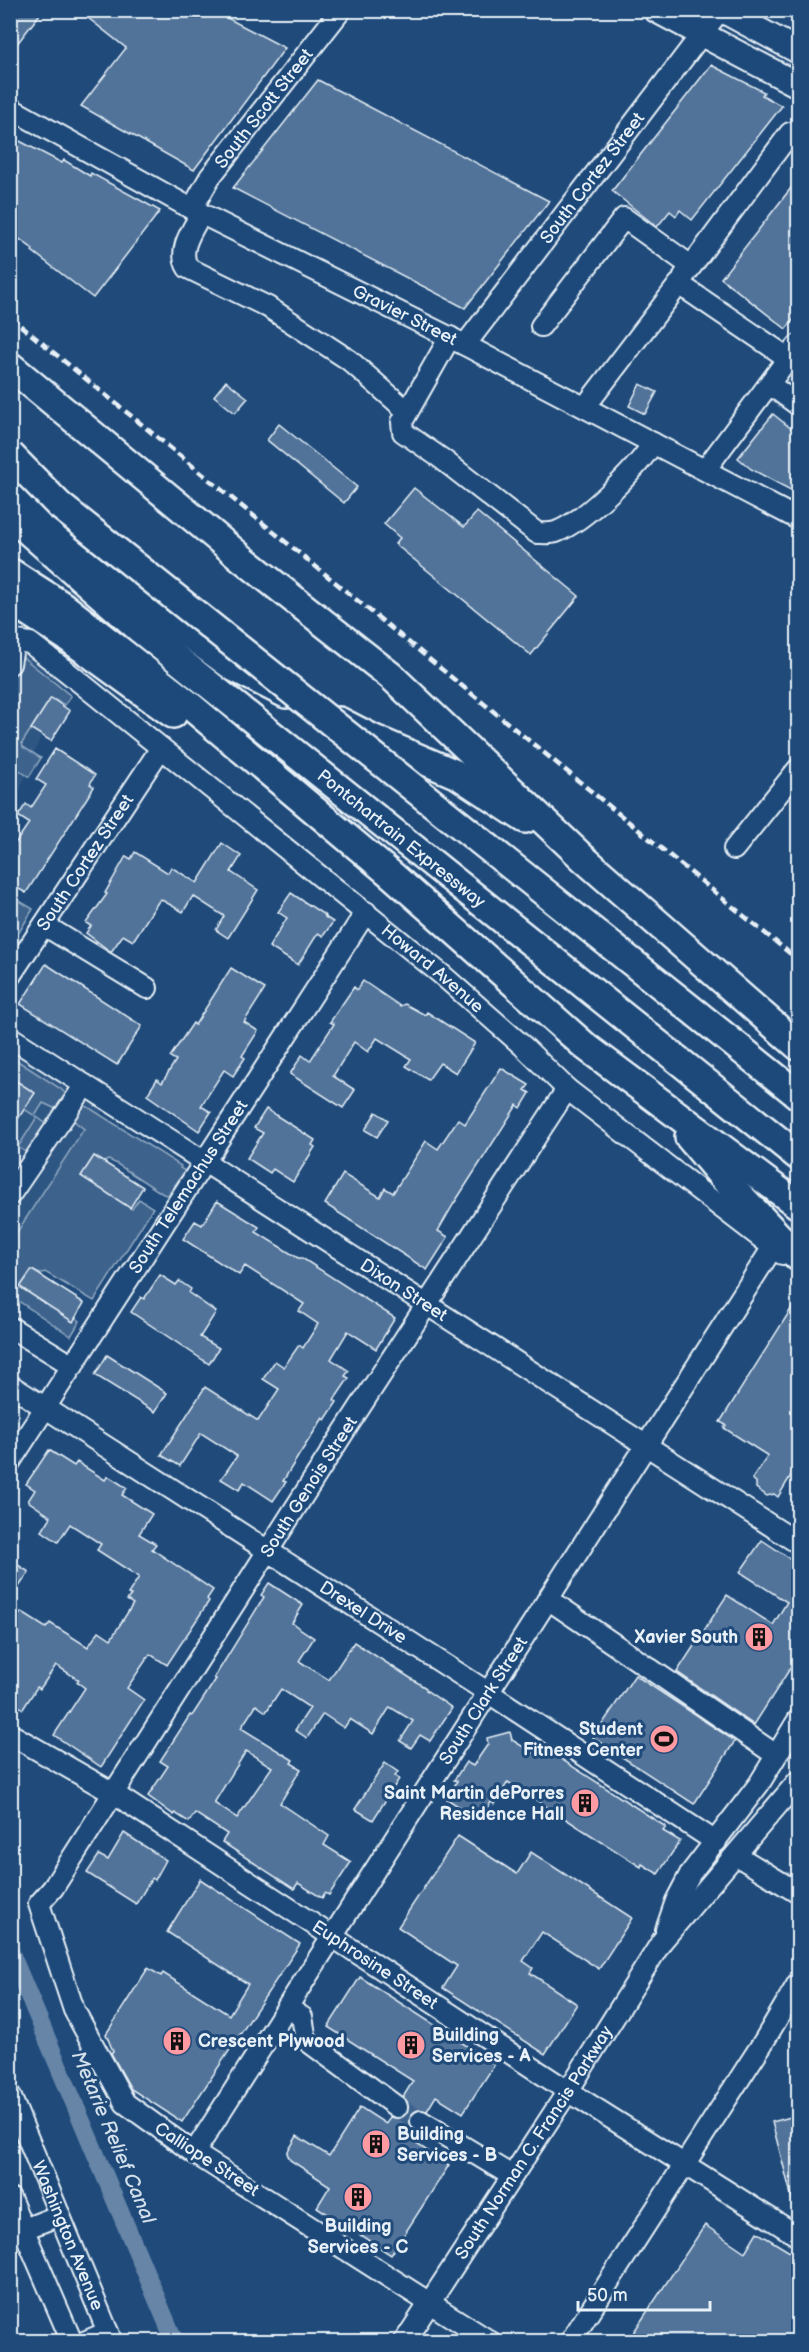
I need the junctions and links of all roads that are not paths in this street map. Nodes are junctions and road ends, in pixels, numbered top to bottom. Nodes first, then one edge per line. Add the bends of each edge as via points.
1 (341, 10) edge
2 (656, 10) edge
3 (721, 10) edge
4 (702, 34) junction
5 (798, 51) edge
6 (798, 85) edge
7 (10, 108) edge
8 (790, 133) dead end
9 (196, 211) junction
10 (691, 266) junction
11 (679, 284) junction
12 (541, 326) dead end
13 (457, 341) junction
14 (793, 352) edge
15 (10, 366) edge
16 (770, 384) junction
17 (798, 405) edge
18 (585, 408) junction
19 (407, 411) junction
20 (653, 443) junction
21 (10, 455) edge
22 (705, 470) junction
23 (10, 482) edge
24 (10, 515) edge
25 (798, 519) edge
26 (10, 572) edge
27 (10, 600) edge
28 (12, 640) edge
29 (10, 664) edge
30 (161, 748) junction
31 (264, 769) junction
32 (798, 769) edge
33 (734, 849) dead end
34 (583, 858) junction
35 (366, 912) junction
36 (44, 925) junction
37 (10, 976) edge
38 (147, 988) dead end
39 (10, 1037) edge
40 (798, 1046) edge
41 (85, 1085) junction
42 (567, 1089) junction
43 (798, 1095) edge
44 (664, 1105) junction
45 (798, 1156) edge
46 (205, 1162) junction
47 (10, 1195) edge
48 (798, 1205) edge
49 (773, 1247) junction
50 (798, 1257) edge
51 (798, 1266) edge
52 (426, 1305) junction
53 (10, 1327) edge
54 (73, 1366) junction
55 (10, 1384) edge
56 (47, 1407) junction
57 (646, 1445) junction
58 (10, 1462) edge
59 (798, 1543) edge
60 (267, 1551) junction
61 (548, 1599) junction
62 (489, 1693) junction
63 (798, 1720) edge
64 (10, 1734) edge
65 (776, 1755) junction
66 (798, 1781) edge
67 (113, 1793) junction
68 (716, 1842) junction
69 (736, 1855) junction
70 (53, 1888) joint
71 (798, 1893) edge
72 (333, 1939) junction
73 (662, 1941) junction
74 (796, 1994) edge
75 (288, 2008) junction
76 (568, 2091) junction
77 (10, 2095) edge
78 (397, 2107) tunnel mouth
79 (421, 2121) tunnel mouth
80 (194, 2153) junction
81 (685, 2164) junction
82 (512, 2176) junction
83 (10, 2198) edge
84 (60, 2215) junction
85 (24, 2229) junction
86 (798, 2236) edge
87 (429, 2302) junction
88 (110, 2337) edge
89 (72, 2342) edge
90 (84, 2342) edge
91 (404, 2342) edge
92 (491, 2342) edge
93 (570, 2342) edge

1 - 9 street, South Scott Street via 210,177
2 - 4 main road
3 - 4 street, South Cortez Street
3 - 5 main road
4 - 6 main road
4 - 13 street, South Cortez Street
7 - 9 street, Gravier Street
8 - 10 street
9 - 13 street, Gravier Street
9 - 19 street, South Scott Street via 183,253 188,268 268,307 349,360
10 - 11 street
10 - 12 street via 624,218
11 - 14 street
11 - 18 street
13 - 18 street, Gravier Street
13 - 19 street, South Cortez Street
14 - 16 street
15 - 34 highway via 391,676
16 - 17 street
16 - 22 street
18 - 20 street, Gravier Street
19 - 20 street via 403,432 537,533 554,532 587,512 642,461
20 - 22 street, Gravier Street
21 - 43 highway, bridge via 59,505
22 - 25 street, Gravier Street
23 - 34 highway via 146,603 235,668 374,739 458,775
24 - 45 highway, Pontchartrain Expressway via 141,630
26 - 31 highway via 63,606
27 - 31 highway via 189,726
28 - 29 street
28 - 30 street, Howard Avenue via 30,643
30 - 35 street, Howard Avenue
30 - 36 street, South Cortez Street
31 - 44 highway via 393,876 585,1046
32 - 33 street
34 - 40 highway
35 - 42 street, Howard Avenue via 458,988
35 - 46 street, South Telemachus Street
36 - 37 street, South Cortez Street
36 - 38 street
39 - 41 street, Dixon Street
41 - 46 street, Dixon Street
41 - 47 street
42 - 49 street, Howard Avenue
42 - 52 street, South Genois Street
44 - 48 highway
44 - 50 highway via 727,1182
46 - 52 street, Dixon Street
46 - 54 street, South Telemachus Street
49 - 51 street, Howard Avenue
49 - 57 street, South Clark Street
52 - 57 street, Dixon Street
52 - 60 street, South Genois Street
53 - 54 street
54 - 56 street, South Telemachus Street
55 - 56 street, Drexel Drive
56 - 58 street, South Telemachus Street
56 - 60 street, Drexel Drive
57 - 59 street, Dixon Street
57 - 61 street, South Clark Street
60 - 62 street, Drexel Drive
60 - 67 street, South Genois Street
61 - 62 street, South Clark Street
61 - 65 street
62 - 68 street, Drexel Drive
62 - 72 street, South Clark Street
63 - 65 street, South Norman C. Francis Parkway
64 - 67 street, Euphrosine Street
65 - 68 street, South Norman C. Francis Parkway
66 - 69 street, South Norman C. Francis Parkway
67 - 70 street, South Genois Street
67 - 72 street, Euphrosine Street
68 - 73 street, South Norman C. Francis Parkway via 690,1874
69 - 71 street
69 - 73 street, South Norman C. Francis Parkway
70 - 80 street, Calliope Street via 39,1904 74,2010 125,2103
72 - 75 street, South Clark Street
72 - 76 street, Euphrosine Street
73 - 76 street, South Norman C. Francis Parkway
74 - 81 street
75 - 78 street via 302,2017 306,2040
75 - 80 street, South Clark Street
76 - 81 street, Euphrosine Street
76 - 82 street, South Norman C. Francis Parkway
77 - 84 street, Washington Avenue
79 - 82 street
80 - 87 street, Calliope Street
81 - 86 street, Euphrosine Street
81 - 93 street
82 - 87 street, South Norman C. Francis Parkway
83 - 85 street, Washington Avenue
84 - 85 street
84 - 88 street, Washington Avenue
85 - 89 street, Washington Avenue
87 - 91 street, South Norman C. Francis Parkway
87 - 92 street, Calliope Street
88 - 90 street

